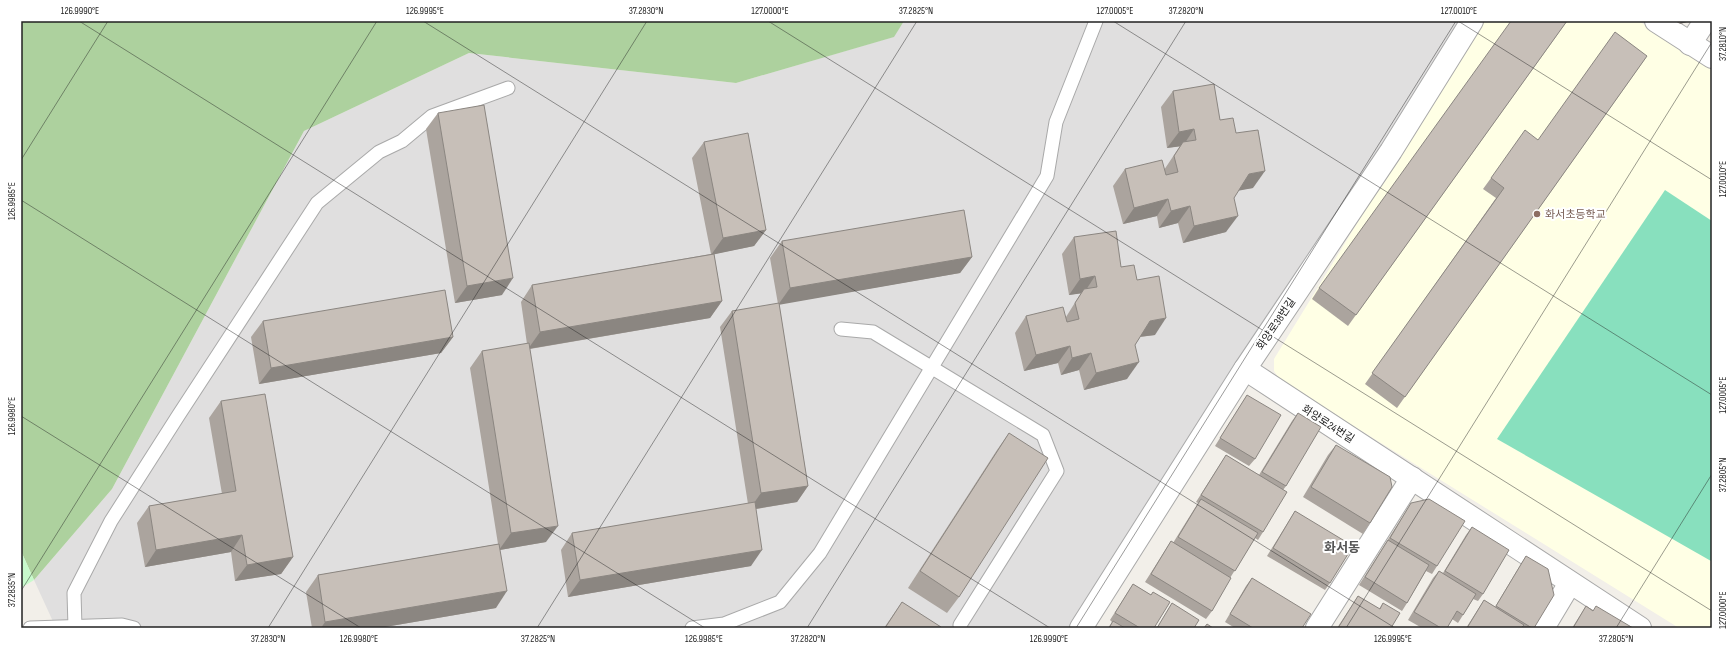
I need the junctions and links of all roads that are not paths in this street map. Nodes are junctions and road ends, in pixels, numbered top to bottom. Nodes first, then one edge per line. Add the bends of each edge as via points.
1 (1096, 21) edge
2 (1472, 21) edge
3 (1656, 21) edge
4 (1705, 21) edge
5 (1690, 44) junction
6 (1712, 58) edge
7 (508, 88) dead end
8 (841, 329) dead end
9 (932, 368) junction
10 (1245, 369) junction
11 (1412, 478) junction
12 (1570, 583) junction
13 (960, 626) dead end
14 (75, 627) junction
15 (30, 628) edge
16 (134, 628) edge
17 (692, 628) edge
18 (1081, 628) edge
19 (1317, 628) edge
20 (1542, 628) edge
21 (1640, 628) edge

1 - 9 lane via 1056,122 1047,176
2 - 10 street, 화양로38번길 via 1390,151
3 - 5 street
4 - 5 street
5 - 6 street
7 - 14 lane via 432,116 402,141 379,152 317,203 111,521 74,593
8 - 9 lane via 873,332
9 - 13 lane via 1043,434 1057,471
9 - 17 lane via 820,553 780,602 724,624
10 - 11 street, 화양로24번길
10 - 18 street, 화양로38번길
11 - 12 street, 화양로24번길
11 - 19 street
12 - 20 street
12 - 21 street, 화양로24번길
14 - 15 lane
14 - 16 lane via 122,625

